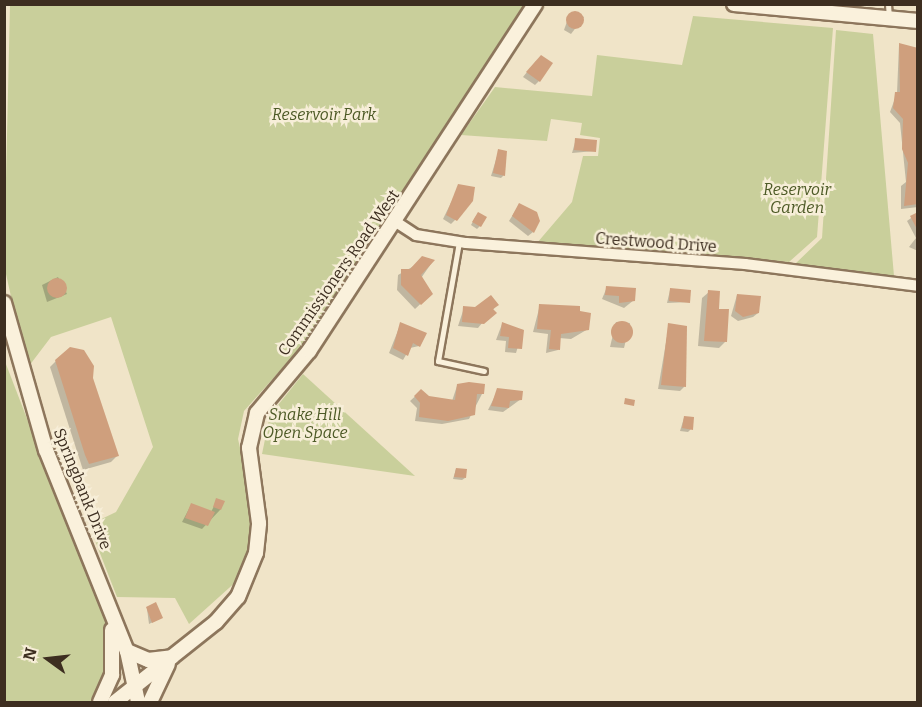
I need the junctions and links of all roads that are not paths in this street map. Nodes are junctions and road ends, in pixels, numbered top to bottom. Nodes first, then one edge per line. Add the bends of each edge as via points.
1 (535, 4) edge
2 (734, 4) edge
3 (888, 12) edge
4 (918, 21) edge
5 (396, 222) junction
6 (459, 242) junction
7 (918, 286) edge
8 (4, 303) edge
9 (484, 371) dead end
10 (105, 596) junction
11 (127, 651) junction
12 (172, 657) junction
13 (137, 685) junction
14 (100, 702) edge
15 (116, 702) edge
16 (138, 702) edge
17 (150, 702) edge

1 - 5 main road, Commissioners Road West
2 - 3 main road
3 - 4 main road
5 - 6 street, Crestwood Drive via 416,235
5 - 12 main road, Commissioners Road West via 309,351 257,413 249,464 259,523 246,582 216,622
6 - 7 street, Crestwood Drive via 745,264
6 - 9 lane via 438,361
8 - 10 main road, Springbank Drive via 46,450
10 - 11 main road, Springbank Drive
10 - 14 main road via 116,646
11 - 12 main road via 148,660
11 - 13 main road, Springbank Drive
12 - 13 main road, Commissioners Road West
12 - 17 main road
13 - 15 main road, Commissioners Road West
13 - 16 main road, Springbank Drive

